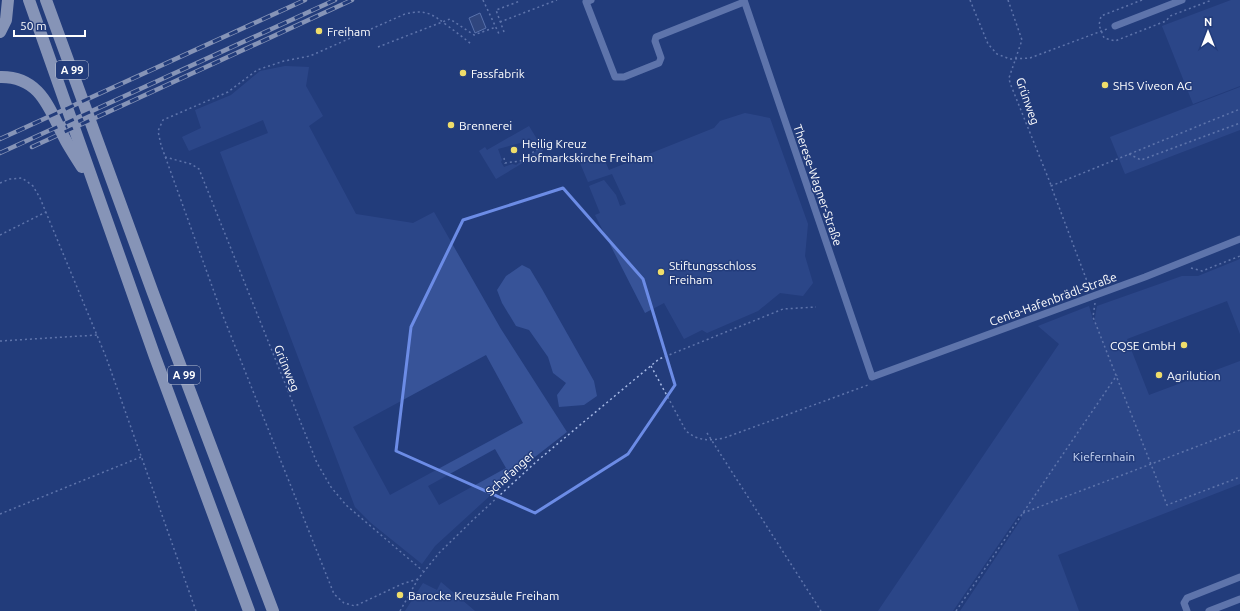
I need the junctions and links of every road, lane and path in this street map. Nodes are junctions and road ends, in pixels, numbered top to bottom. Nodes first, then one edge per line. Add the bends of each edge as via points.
1 (8, 0) edge
2 (29, 0) edge
3 (46, 0) edge
4 (483, 0) edge
5 (557, 0) edge
6 (970, 0) edge
7 (1008, 0) edge
8 (1182, 0) edge
9 (520, 1) edge
10 (588, 1) edge
11 (744, 1) edge
12 (1163, 3) edge
13 (443, 22) junction
14 (500, 22) junction
15 (1115, 26) joint
16 (496, 27) junction
17 (0, 32) edge
18 (504, 32) dead end
19 (499, 34) dead end
20 (471, 44) dead end
21 (378, 46) dead end
22 (1015, 60) junction
23 (0, 77) edge
24 (1240, 108) edge
25 (1240, 123) edge
26 (551, 140) dead end
27 (1129, 154) junction
28 (165, 157) junction
29 (504, 158) dead end
30 (0, 183) edge
31 (94, 185) junction
32 (1051, 186) junction
33 (46, 212) junction
34 (0, 235) edge
35 (1240, 240) edge
36 (1093, 296) junction
37 (816, 307) dead end
38 (97, 335) junction
39 (0, 341) edge
40 (651, 366) junction
41 (1117, 375) junction
42 (872, 377) joint
43 (1240, 430) edge
44 (707, 433) dead end
45 (711, 440) junction
46 (142, 457) junction
47 (1152, 465) junction
48 (1240, 477) edge
49 (1023, 513) junction
50 (0, 514) edge
51 (424, 572) junction
52 (1240, 577) edge
53 (418, 579) junction
54 (1240, 599) edge
55 (196, 611) edge
56 (249, 611) edge
57 (273, 611) edge
58 (400, 611) edge
59 (821, 611) edge
60 (956, 611) edge
61 (1186, 611) edge
62 (1209, 611) edge

1 - 17 highway via 6,20
2 - 31 highway, A 99
3 - 57 highway, A 99 via 152,293
4 - 16 path
5 - 14 path
6 - 22 path via 988,44 1000,56
7 - 22 path, Grünweg via 1022,37
8 - 12 street
9 - 14 path via 496,10
10 - 11 street via 615,77 624,77 660,63 661,58 654,41 656,37
11 - 42 street, Therese-Wagner-Straße
12 - 15 street
13 - 16 path via 450,19 474,35
13 - 20 path
13 - 21 path
13 - 28 path via 427,12 416,11 310,56 257,70 228,92 163,120 158,131
14 - 18 path
15 - 22 path via 1030,58
16 - 19 path
22 - 32 path, Grünweg via 1009,78 1010,83
23 - 31 highway via 12,78 26,84 44,98 66,141
24 - 27 path
25 - 27 path via 1142,160
26 - 29 path via 520,161 505,163
27 - 32 path
28 - 51 path, Grünweg via 191,164 199,169 307,443 331,487 346,505
28 - 53 path via 221,311 334,594 344,603 355,606
30 - 33 path via 17,177 29,181
31 - 56 highway, A 99
32 - 36 path, Grünweg
33 - 34 path
33 - 38 path
35 - 36 street, Centa-Hafenbrädl-Straße
36 - 41 path via 1093,317
36 - 42 street, Centa-Hafenbrädl-Straße
37 - 40 path, Schafanger via 783,309 659,359
38 - 39 path
38 - 46 path
40 - 45 path via 686,431 695,438
40 - 51 path, Schafanger via 537,461 439,552
41 - 47 path
41 - 49 path
43 - 47 path
44 - 45 path
45 - 59 path
46 - 50 path
46 - 55 path
47 - 48 path via 1167,505
47 - 49 path
49 - 60 path
51 - 53 path, Schafanger
52 - 61 street via 1187,598 1184,603
53 - 58 path, Schafanger
54 - 62 street

